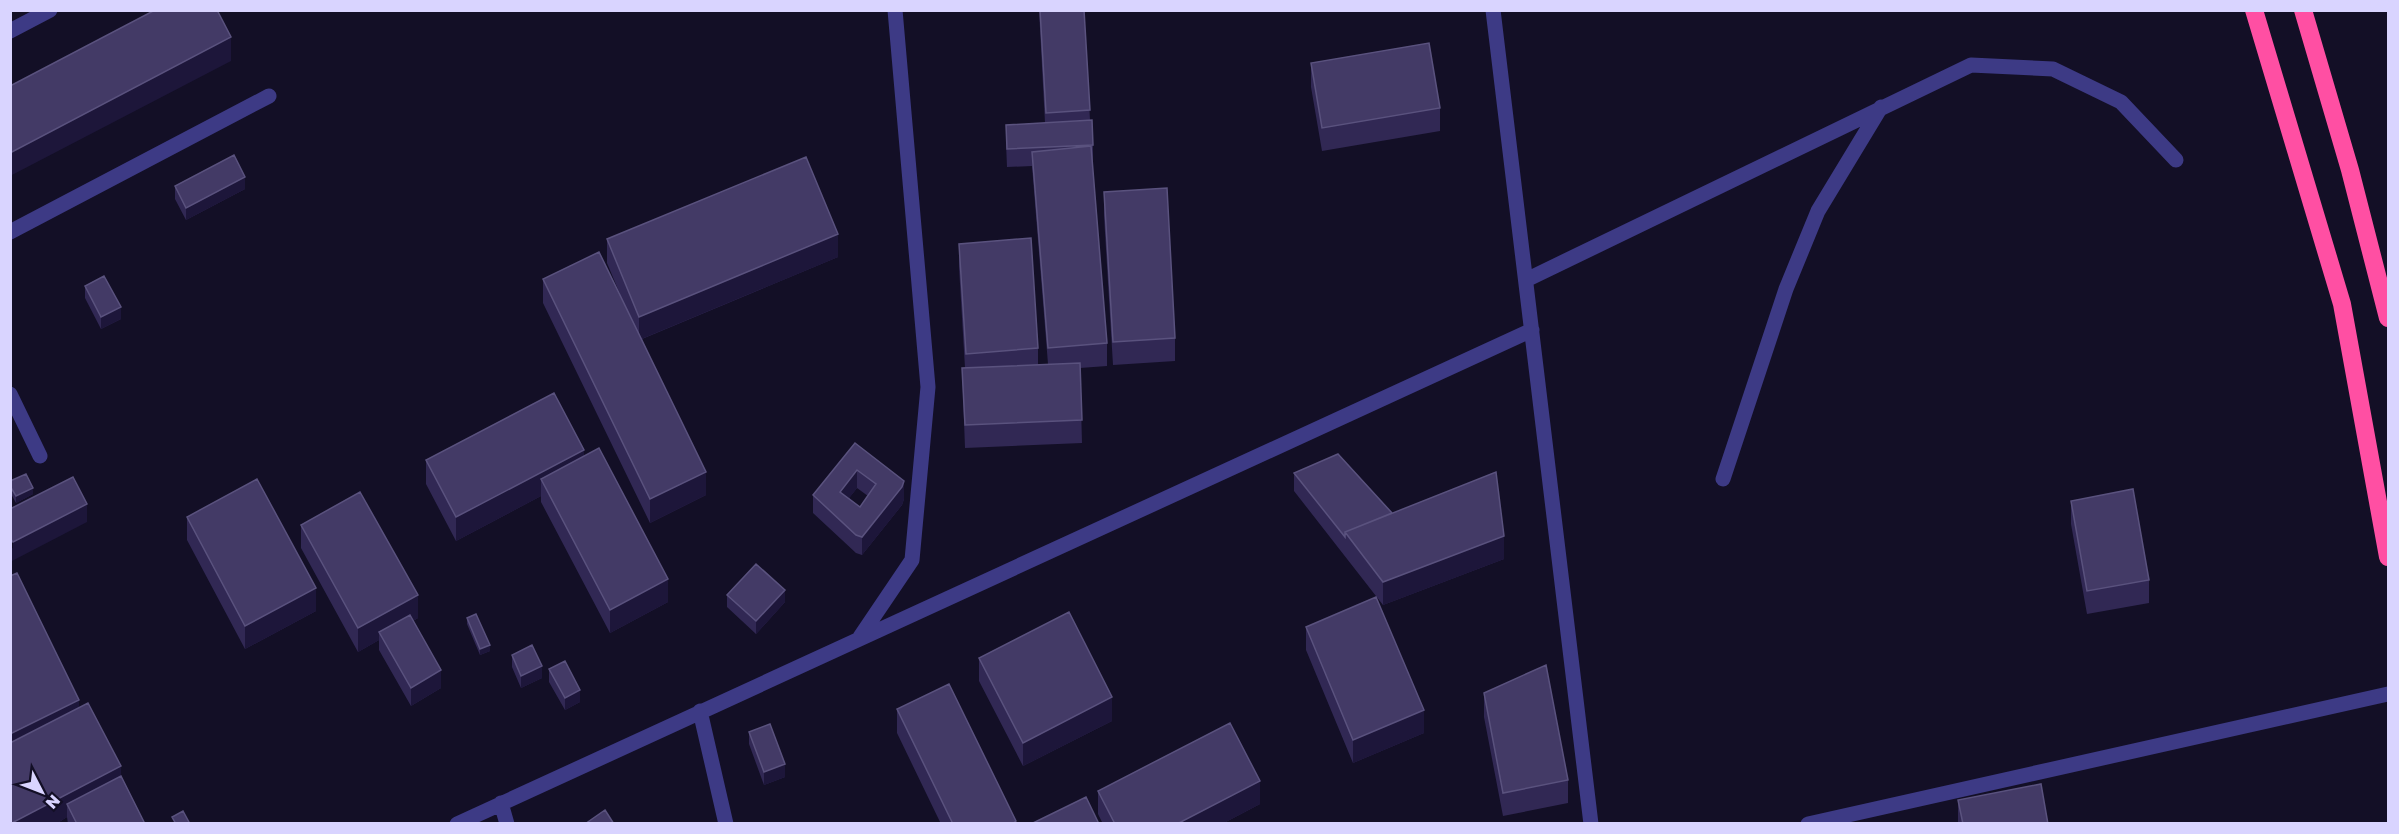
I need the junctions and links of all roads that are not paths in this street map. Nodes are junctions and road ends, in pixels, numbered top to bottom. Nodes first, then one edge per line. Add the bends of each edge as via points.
1 (50, 10) edge
2 (896, 10) edge
3 (1493, 10) edge
4 (2254, 10) edge
5 (2303, 10) edge
6 (10, 31) edge
7 (269, 96) dead end
8 (1881, 106) junction
9 (2176, 160) dead end
10 (10, 231) edge
11 (1526, 280) junction
12 (2388, 318) edge
13 (1532, 330) junction
14 (10, 394) edge
15 (40, 456) dead end
16 (1723, 479) dead end
17 (2388, 557) edge
18 (860, 637) junction
19 (2388, 694) edge
20 (700, 711) junction
21 (501, 803) junction
22 (457, 824) edge
23 (507, 824) edge
24 (726, 824) edge
25 (1591, 824) edge
26 (1808, 824) edge

1 - 6 street
2 - 18 street via 928,387 912,560
3 - 11 street
4 - 17 highway via 2342,304
5 - 12 highway
7 - 10 street
8 - 9 street via 1971,65 2053,69 2121,102
8 - 11 street
8 - 16 street via 1818,211 1786,289
11 - 13 street
13 - 18 street
13 - 25 street
14 - 15 street
18 - 20 street
19 - 26 street
20 - 21 street
20 - 24 street
21 - 22 street
21 - 23 street

